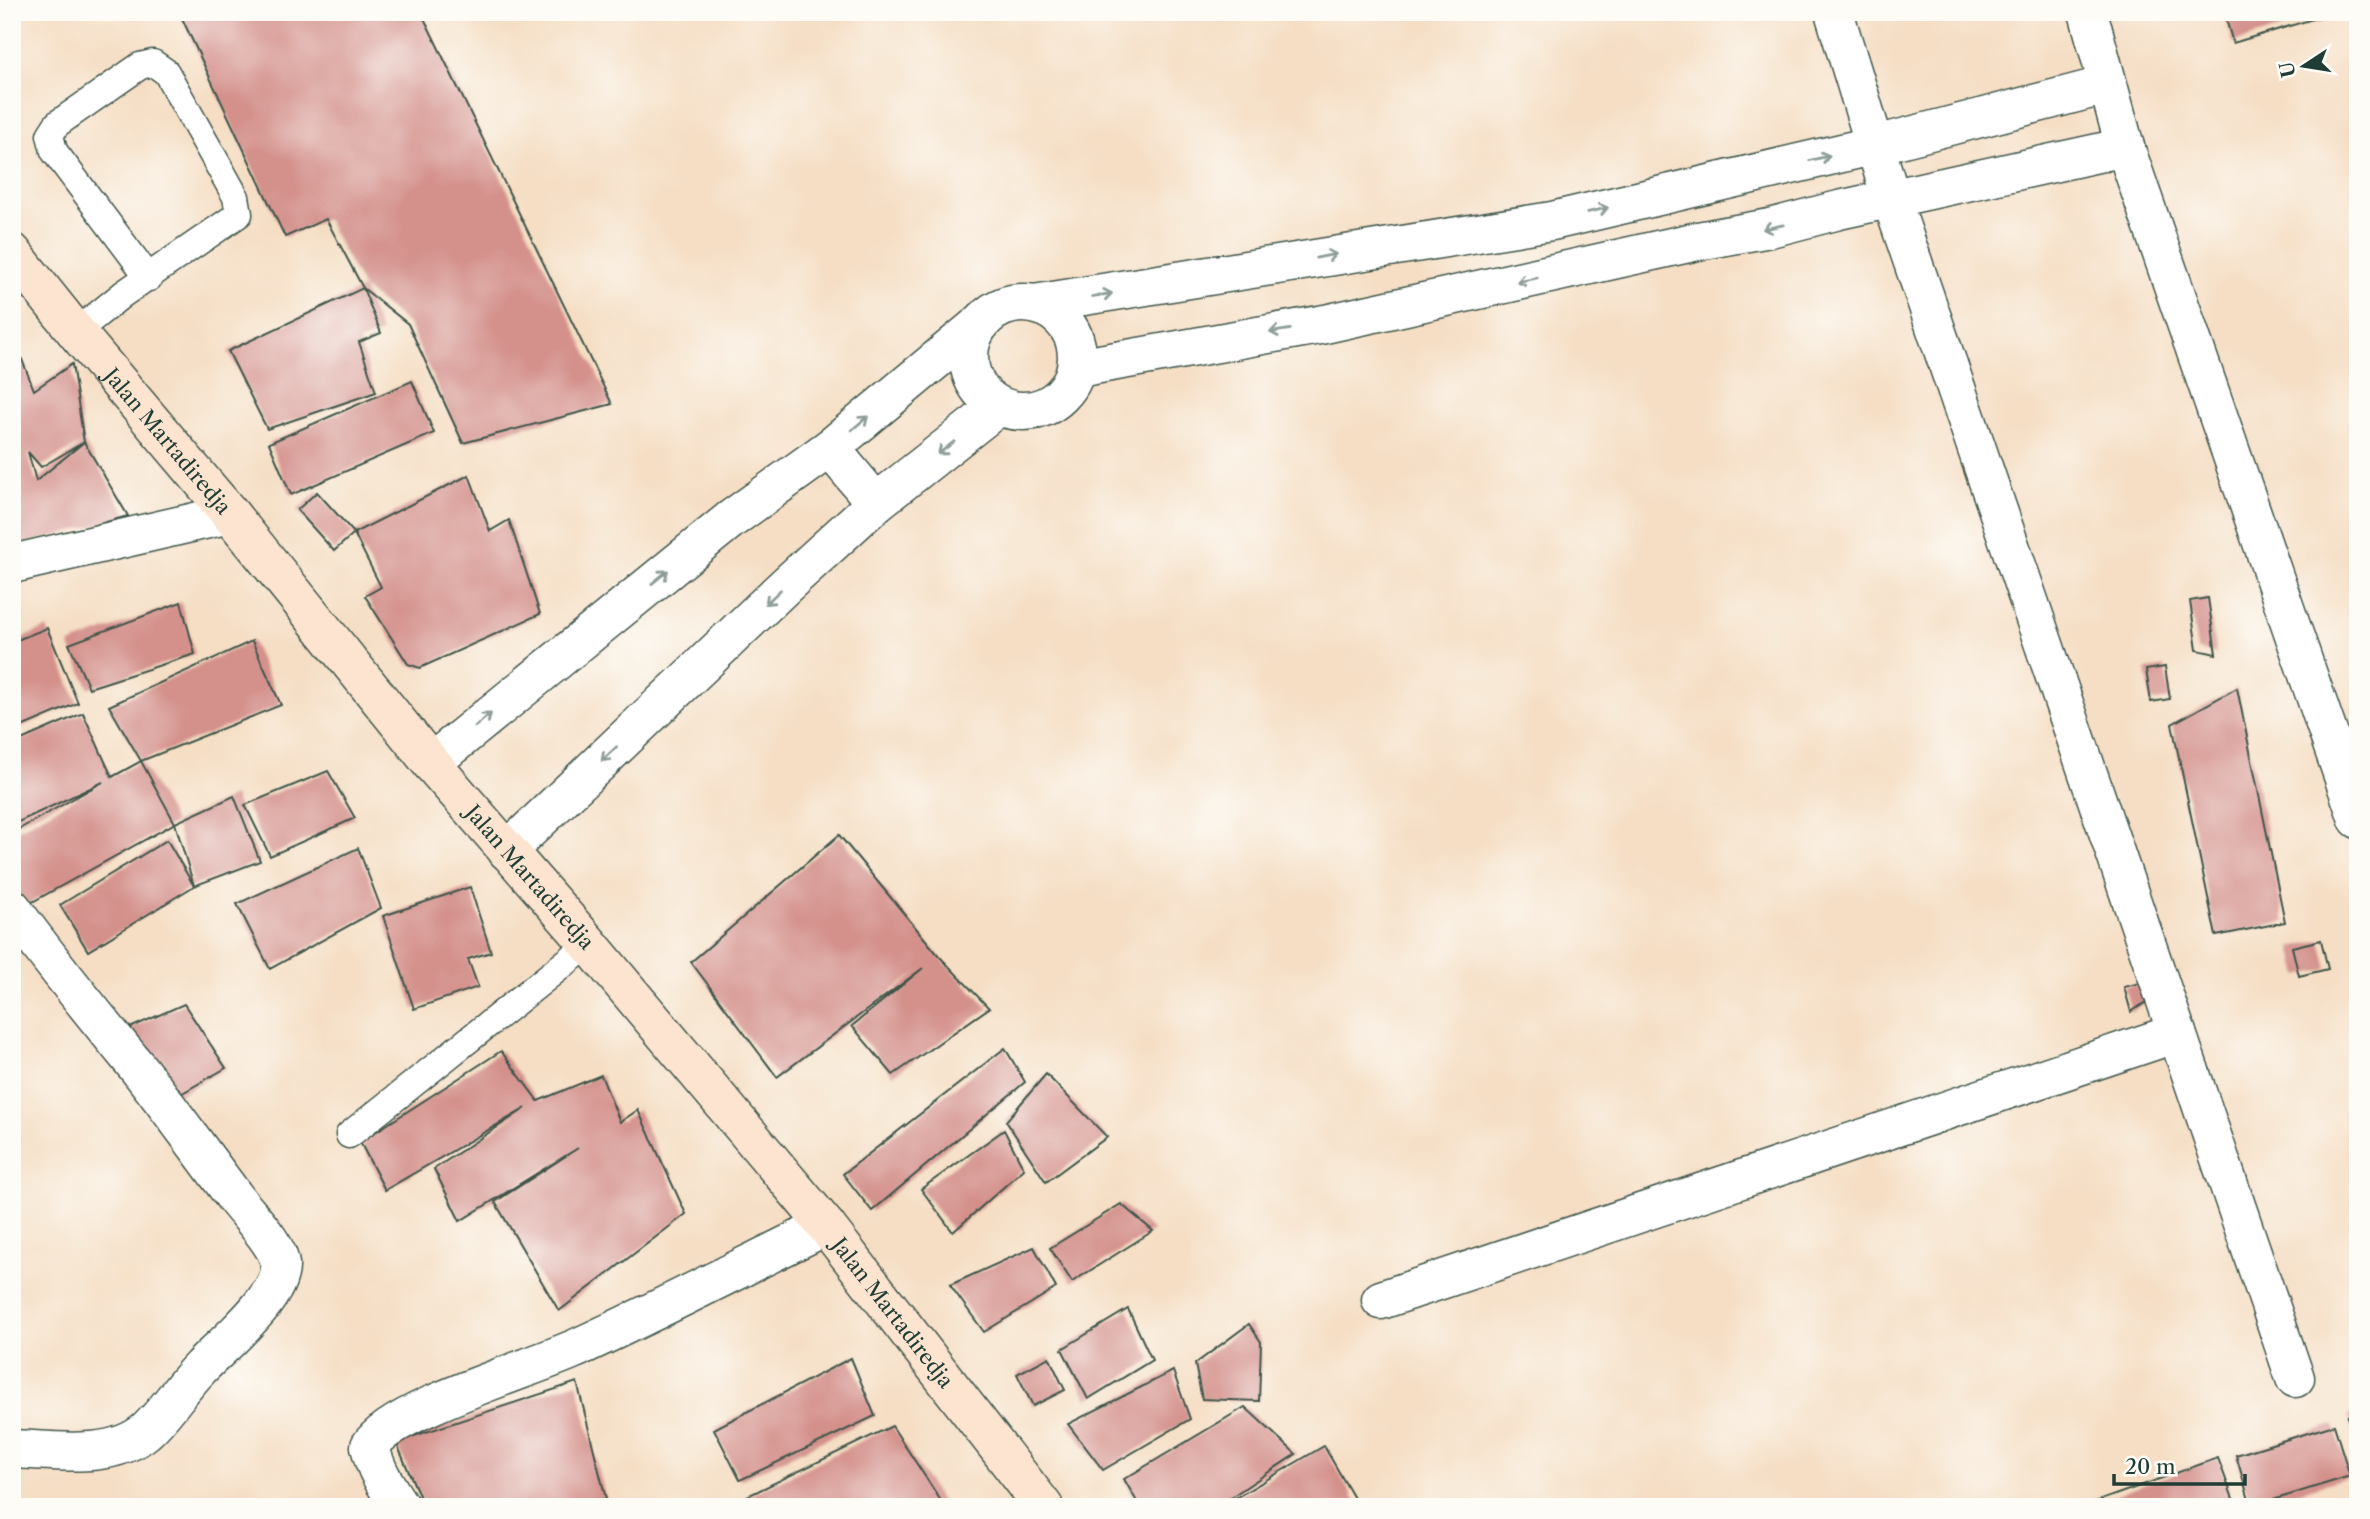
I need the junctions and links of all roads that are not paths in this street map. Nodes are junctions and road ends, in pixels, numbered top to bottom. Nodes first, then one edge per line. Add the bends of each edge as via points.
1 (1834, 12) edge
2 (2088, 12) edge
3 (2107, 85) junction
4 (1876, 145) junction
5 (2125, 147) junction
6 (1891, 198) junction
7 (1552, 221) junction
8 (12, 252) edge
9 (1564, 271) junction
10 (149, 278) junction
11 (1034, 304) junction
12 (983, 321) junction
13 (76, 332) junction
14 (1077, 368) junction
15 (999, 406) junction
16 (830, 447) junction
17 (876, 503) junction
18 (230, 514) junction
19 (12, 564) edge
20 (430, 763) junction
21 (2358, 818) edge
22 (507, 850) junction
23 (12, 908) edge
24 (589, 944) junction
25 (2177, 1033) junction
26 (349, 1135) dead end
27 (826, 1226) junction
28 (1381, 1300) dead end
29 (2295, 1378) dead end
30 (12, 1449) edge
31 (400, 1507) edge
32 (1044, 1507) edge

1 - 4 street
2 - 3 street
3 - 4 street
3 - 5 street
4 - 6 street
7 -> 4 street
5 - 6 street
5 - 21 street
6 -> 9 street
6 - 25 street
7 - 9 street
11 -> 7 street
8 - 13 main road, Jalan Martadiredja
9 -> 14 street via 1325,324
10 - 10 lane via 239,214 236,197 166,72 153,63 140,66 57,124 50,135 54,151
10 - 13 lane
11 - 12 street via 1006,306
11 - 14 street via 1048,309 1069,327
12 - 15 street via 971,346 970,361 978,388
16 -> 12 street
13 - 18 main road, Jalan Martadiredja
14 - 15 street via 1064,393 1041,409 1013,411
15 -> 17 street
16 - 17 street
20 -> 16 street via 730,520
17 -> 22 street
18 - 19 street
18 - 20 main road, Jalan Martadiredja
20 - 22 main road, Jalan Martadiredja
22 - 24 main road, Jalan Martadiredja
23 - 30 street via 273,1244 280,1264 277,1282 266,1300 135,1439 104,1450
24 - 26 lane
24 - 27 main road, Jalan Martadiredja
25 - 28 street
25 - 29 street
27 - 31 street via 580,1347 442,1401 380,1434 370,1446 372,1455 377,1472
27 - 32 main road, Jalan Martadiredja

